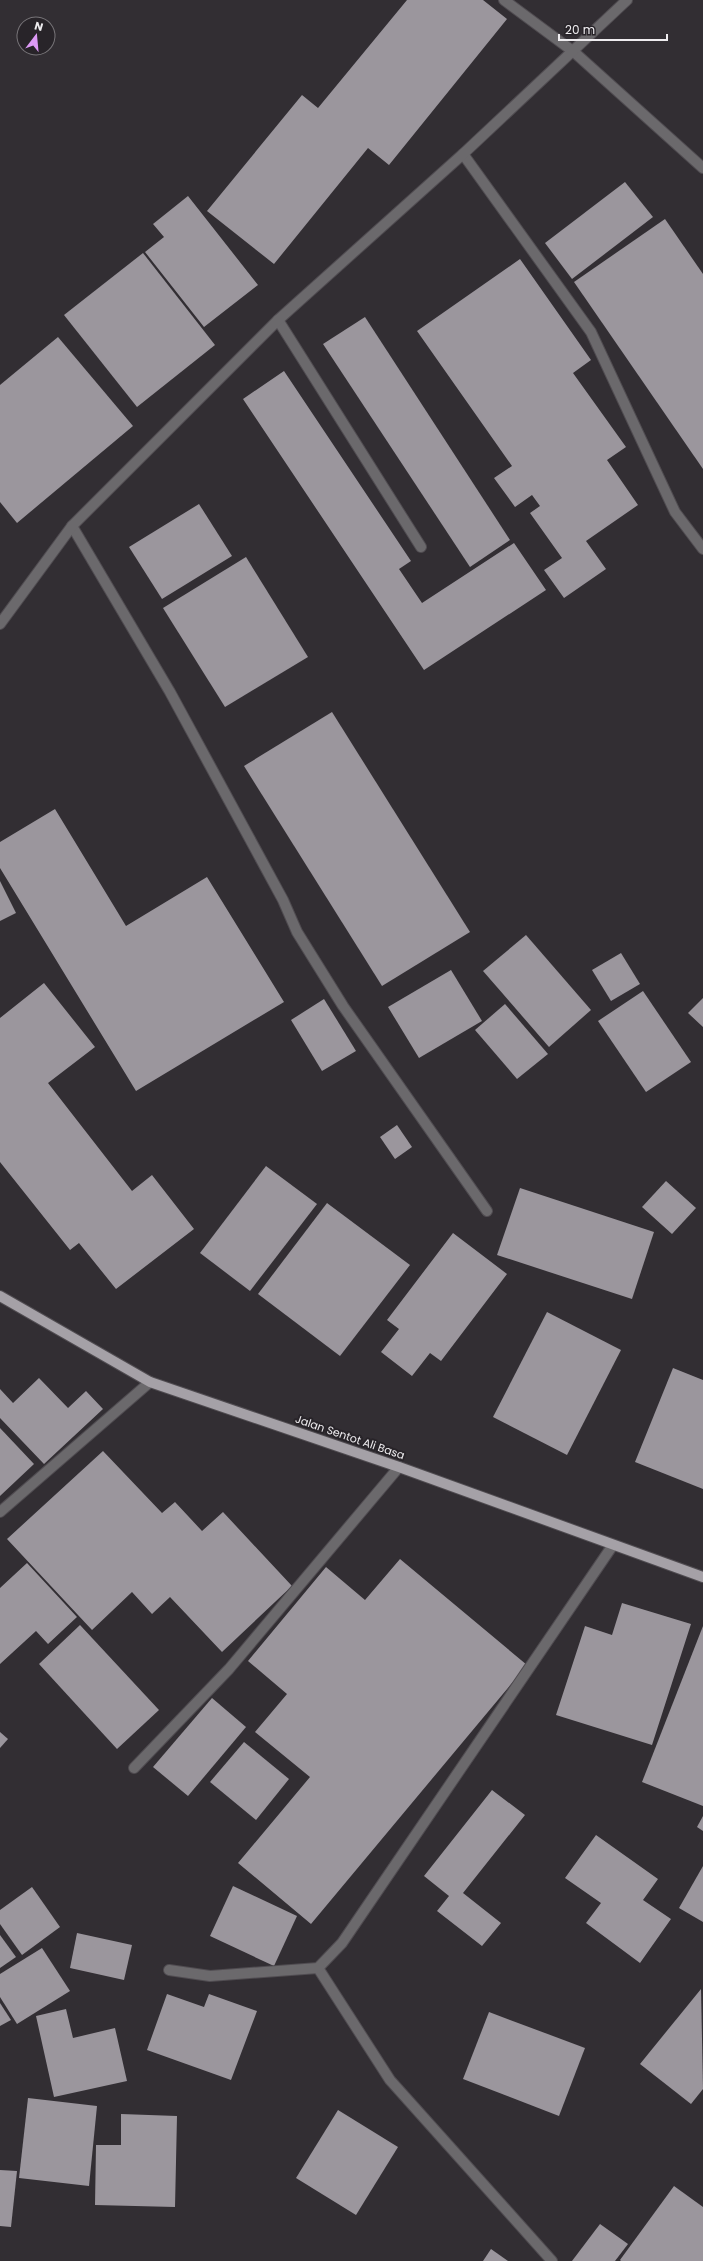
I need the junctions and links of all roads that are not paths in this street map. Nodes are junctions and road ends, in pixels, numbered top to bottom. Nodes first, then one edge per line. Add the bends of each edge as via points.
1 (504, 0) edge
2 (627, 0) edge
3 (574, 52) junction
4 (463, 154) junction
5 (703, 168) edge
6 (278, 320) junction
7 (72, 526) junction
8 (421, 547) dead end
9 (703, 549) edge
10 (0, 624) edge
11 (487, 1210) dead end
12 (0, 1296) edge
13 (150, 1382) junction
14 (399, 1467) junction
15 (0, 1512) edge
16 (613, 1545) junction
17 (703, 1577) edge
18 (134, 1768) dead end
19 (318, 1968) junction
20 (169, 1970) dead end
21 (552, 2261) edge

1 - 3 street
2 - 3 street
3 - 4 street
3 - 5 street
4 - 6 street
4 - 9 street via 591,332 675,512
6 - 7 street
6 - 8 street
7 - 10 street
7 - 11 street via 170,692 283,900 297,932 343,1006
12 - 13 main road, Jalan Sentot Ali Basa
13 - 14 main road, Jalan Sentot Ali Basa
13 - 15 street
14 - 16 main road, Jalan Sentot Ali Basa
14 - 18 street via 229,1669
16 - 17 main road, Jalan Sentot Ali Basa
16 - 19 street via 342,1943
19 - 20 street via 210,1976
19 - 21 street via 390,2080

